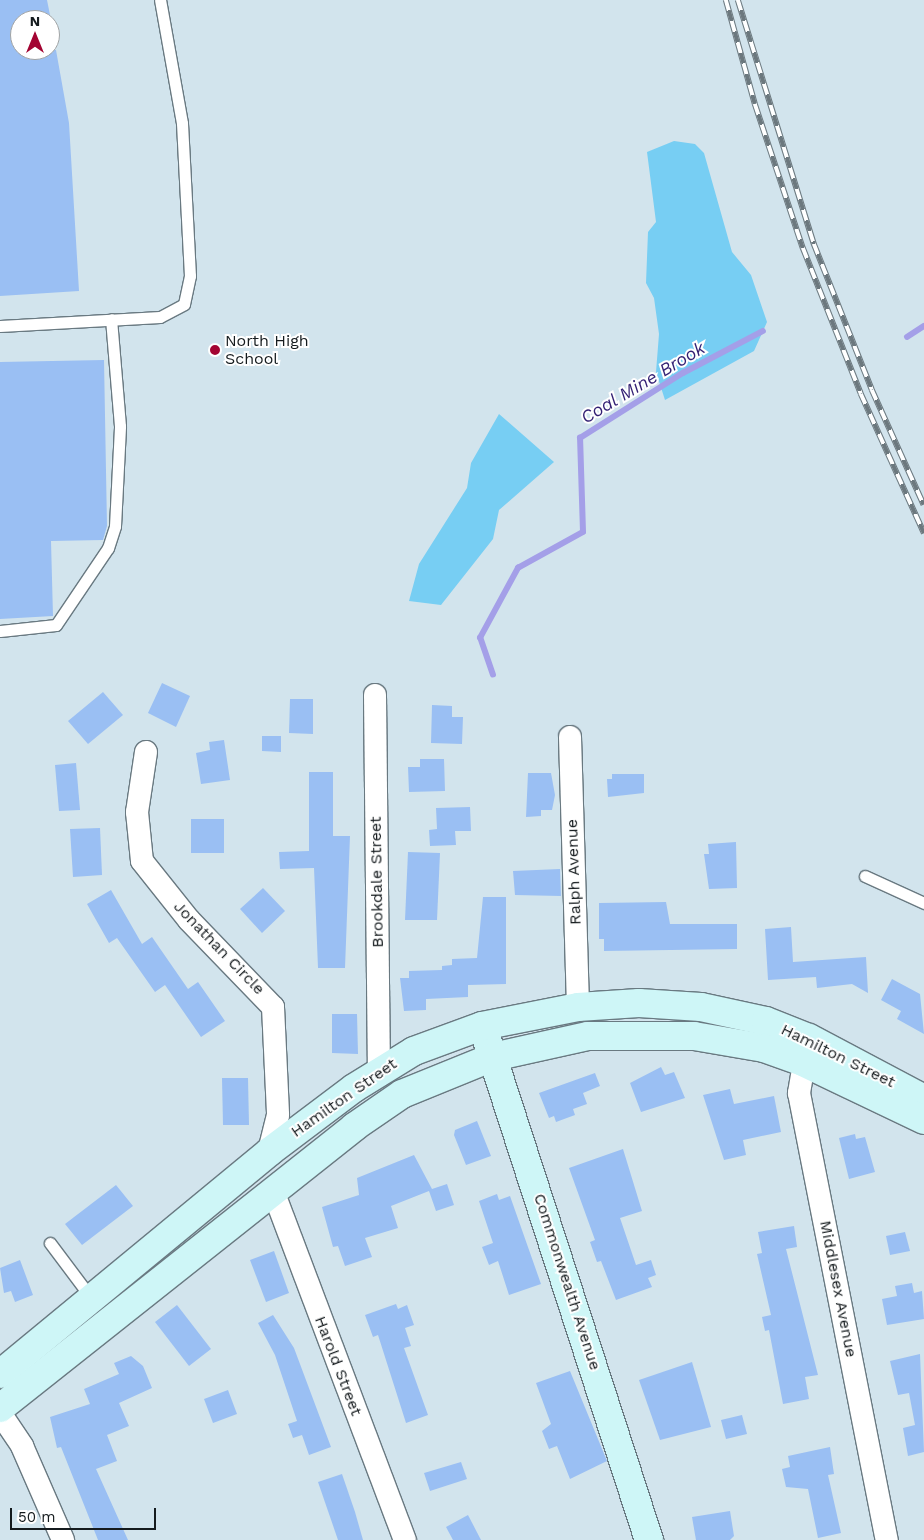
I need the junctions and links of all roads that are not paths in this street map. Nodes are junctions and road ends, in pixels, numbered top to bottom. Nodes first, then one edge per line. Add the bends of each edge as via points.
1 (160, 0) edge
2 (111, 319) junction
3 (0, 326) edge
4 (0, 630) edge
5 (375, 695) dead end
6 (570, 737) dead end
7 (146, 752) dead end
8 (865, 876) dead end
9 (924, 903) edge
10 (578, 1007) junction
11 (482, 1026) junction
12 (806, 1050) junction
13 (493, 1057) junction
14 (379, 1070) junction
15 (924, 1099) edge
16 (924, 1120) edge
17 (269, 1152) junction
18 (273, 1191) junction
19 (50, 1243) dead end
20 (92, 1299) junction
21 (0, 1374) edge
22 (0, 1408) edge
23 (0, 1413) edge
24 (62, 1540) edge
25 (405, 1540) edge
26 (649, 1540) edge
27 (887, 1540) edge

1 - 2 lane via 182,123 190,276 184,304 176,310 160,317
2 - 3 lane
2 - 4 lane via 120,426 115,526 110,541 56,625
5 - 14 street, Brookdale Street
6 - 10 street, Ralph Avenue
7 - 17 street, Jonathan Circle via 137,812 142,861 190,920 272,1007 278,1115
8 - 9 lane
10 - 11 main road, Hamilton Street
10 - 12 main road, Hamilton Street via 639,1004 701,1007 766,1021
11 - 13 main road, Commonwealth Avenue
11 - 14 main road, Hamilton Street
12 - 13 main road, Hamilton Street via 764,1048 694,1036 641,1034 588,1036
12 - 15 main road, Hamilton Street
12 - 16 main road, Hamilton Street
12 - 27 street, Middlesex Avenue via 799,1093
13 - 18 main road, Hamilton Street via 402,1094
13 - 26 main road, Commonwealth Avenue
14 - 17 main road, Hamilton Street
17 - 20 main road, Hamilton Street
18 - 22 main road, Hamilton Street
18 - 25 street, Harold Street
19 - 20 lane
20 - 21 main road, Hamilton Street
23 - 24 street via 22,1446

